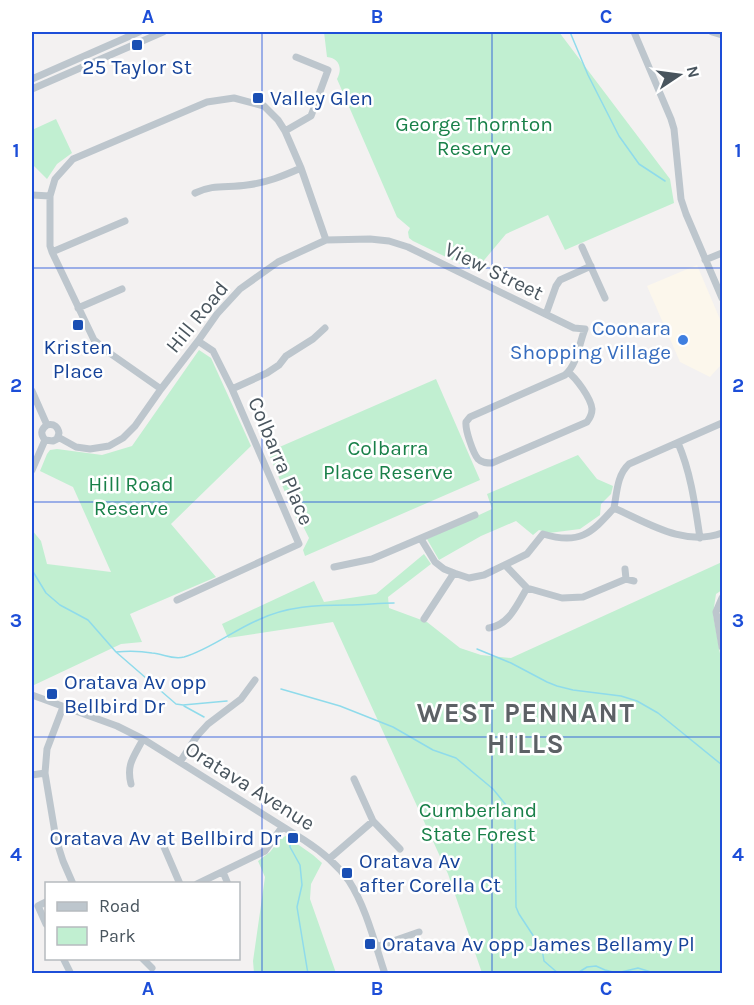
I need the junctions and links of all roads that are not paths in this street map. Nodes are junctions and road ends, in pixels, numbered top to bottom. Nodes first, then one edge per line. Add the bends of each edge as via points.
1 (139, 32) edge
2 (163, 32) edge
3 (634, 32) edge
4 (712, 32) edge
5 (723, 35) edge
6 (296, 57) dead end
7 (32, 79) edge
8 (32, 89) edge
9 (285, 131) junction
10 (301, 168) junction
11 (195, 193) dead end
12 (32, 195) edge
13 (50, 196) junction
14 (125, 221) dead end
15 (326, 240) junction
16 (389, 241) joint
17 (582, 247) dead end
18 (52, 252) junction
19 (723, 253) edge
20 (705, 260) junction
21 (591, 266) junction
22 (122, 289) dead end
23 (605, 298) dead end
24 (723, 298) edge
25 (78, 308) junction
26 (546, 314) junction
27 (325, 328) dead end
28 (198, 341) junction
29 (568, 372) junction
30 (160, 389) junction
31 (232, 389) junction
32 (32, 391) edge
33 (723, 423) edge
34 (47, 425) junction
35 (58, 437) junction
36 (45, 440) junction
37 (678, 443) junction
38 (32, 470) edge
39 (614, 508) junction
40 (475, 515) dead end
41 (723, 533) edge
42 (700, 538) junction
43 (421, 539) junction
44 (505, 565) junction
45 (334, 567) dead end
46 (625, 569) dead end
47 (454, 573) junction
48 (626, 579) junction
49 (634, 581) dead end
50 (527, 588) junction
51 (723, 598) edge
52 (177, 600) dead end
53 (424, 619) dead end
54 (489, 628) dead end
55 (723, 646) edge
56 (255, 680) dead end
57 (32, 695) edge
58 (63, 707) junction
59 (143, 739) junction
60 (180, 762) junction
61 (45, 773) junction
62 (32, 775) edge
63 (354, 779) dead end
64 (131, 784) dead end
65 (373, 821) junction
66 (282, 827) junction
67 (160, 840) dead end
68 (400, 849) dead end
69 (329, 859) junction
70 (223, 872) junction
71 (72, 882) edge
72 (179, 882) edge
73 (201, 882) edge
74 (227, 882) edge
75 (45, 902) edge
76 (45, 922) edge
77 (420, 932) dead end
78 (376, 947) junction
79 (64, 960) edge
80 (144, 960) edge
81 (152, 968) dead end
82 (71, 974) edge
83 (385, 974) edge

1 - 7 street
2 - 8 street
3 - 20 street via 671,118 681,199
4 - 5 street
6 - 9 street via 328,70 311,116
9 - 10 street
9 - 13 street via 264,106 234,98 207,102 74,159 55,179
10 - 11 street via 266,182 207,188
10 - 15 street
12 - 13 street
13 - 18 street
14 - 18 street
15 - 16 street, Hill Road
15 - 28 street, Hill Road via 278,262 240,289
16 - 26 street, View Street
17 - 21 street
18 - 25 street
19 - 20 street
20 - 24 street
21 - 23 street
21 - 26 street via 560,280
22 - 25 street
25 - 30 street via 94,340
26 - 29 street, View Street via 574,328 585,328
27 - 31 street via 267,374
28 - 30 street, Hill Road
28 - 31 street, Colbarra Place via 213,351
29 - 29 street via 470,417 465,428 478,459 492,463 587,422 591,403
30 - 35 street, Hill Road via 130,432 116,443 90,449 76,447
31 - 52 street, Colbarra Place via 299,544
32 - 34 street
33 - 37 street
34 - 35 street via 57,428
34 - 36 street via 42,431
35 - 36 street
36 - 38 street
37 - 39 street via 624,468
37 - 42 street via 690,478
39 - 42 street via 672,534
39 - 44 street via 597,527 582,536 543,534 527,554
40 - 43 street
41 - 42 street
43 - 45 street via 372,559
43 - 47 street via 435,562
44 - 47 street via 484,576 469,578
44 - 50 street
46 - 48 street
47 - 53 street
48 - 49 street
48 - 50 street via 583,597 561,598
50 - 54 street via 506,621
51 - 55 street via 716,612
56 - 60 street via 241,699 197,736
57 - 58 street, Oratava Avenue
58 - 59 street, Oratava Avenue
58 - 61 street via 47,750
59 - 60 street, Oratava Avenue
59 - 64 street via 129,767
60 - 66 street, Oratava Avenue
61 - 62 street
61 - 71 street via 56,839
63 - 65 street
65 - 68 street
65 - 69 street
66 - 69 street, Oratava Avenue
66 - 70 street via 265,851
67 - 72 street
69 - 78 street, Oratava Avenue via 354,890
70 - 73 street
70 - 74 street
75 - 76 street via 38,906
77 - 78 street
78 - 83 street, Oratava Avenue
79 - 82 street
80 - 81 street

